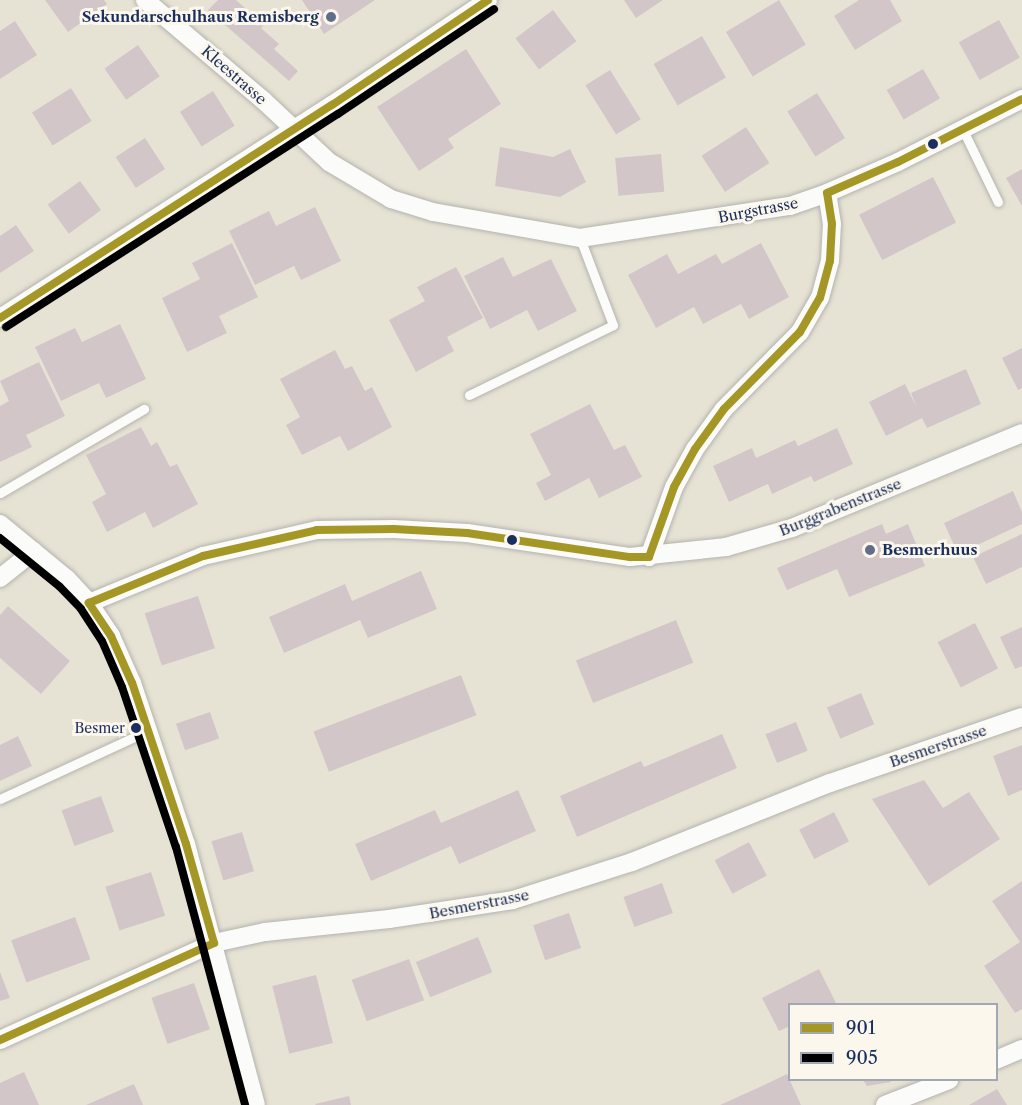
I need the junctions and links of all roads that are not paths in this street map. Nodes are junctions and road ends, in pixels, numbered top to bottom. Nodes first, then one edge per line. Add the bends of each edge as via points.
1 (145, 0) edge
2 (488, 0) edge
3 (1022, 99) edge
4 (294, 129) junction
5 (963, 130) junction
6 (827, 193) junction
7 (998, 202) dead end
8 (580, 238) junction
9 (0, 318) edge
10 (469, 395) dead end
11 (144, 409) dead end
12 (1022, 433) edge
13 (0, 493) edge
14 (0, 524) edge
15 (34, 551) junction
16 (649, 557) junction
17 (0, 578) edge
18 (89, 603) junction
19 (1022, 717) edge
20 (147, 731) junction
21 (0, 799) edge
22 (214, 943) junction
23 (0, 1040) edge
24 (1022, 1049) edge
25 (998, 1059) edge
26 (946, 1081) edge
27 (256, 1105) edge
28 (885, 1105) edge

1 - 4 street, Kleestrasse
2 - 4 street
3 - 5 street, Burgstrasse
4 - 8 street, Burgstrasse via 329,162 391,199 433,212
4 - 9 street
5 - 6 street, Burgstrasse
5 - 7 lane
6 - 8 street, Burgstrasse via 790,206
6 - 16 street via 832,224 830,261 820,298 800,332 724,409 694,448 674,487
8 - 10 lane via 613,325
11 - 13 lane
12 - 16 street, Burggrabenstrasse via 792,528 726,547
14 - 15 street
15 - 17 street
15 - 18 street
16 - 18 street, Burggrabenstrasse via 466,533 317,530 203,556
18 - 20 street via 111,636
19 - 22 street, Besmerstrasse via 830,783 632,862 513,900 265,932
20 - 21 lane
20 - 22 street via 186,844
22 - 23 street, Besmerstrasse
22 - 27 street
24 - 25 street
26 - 28 street

